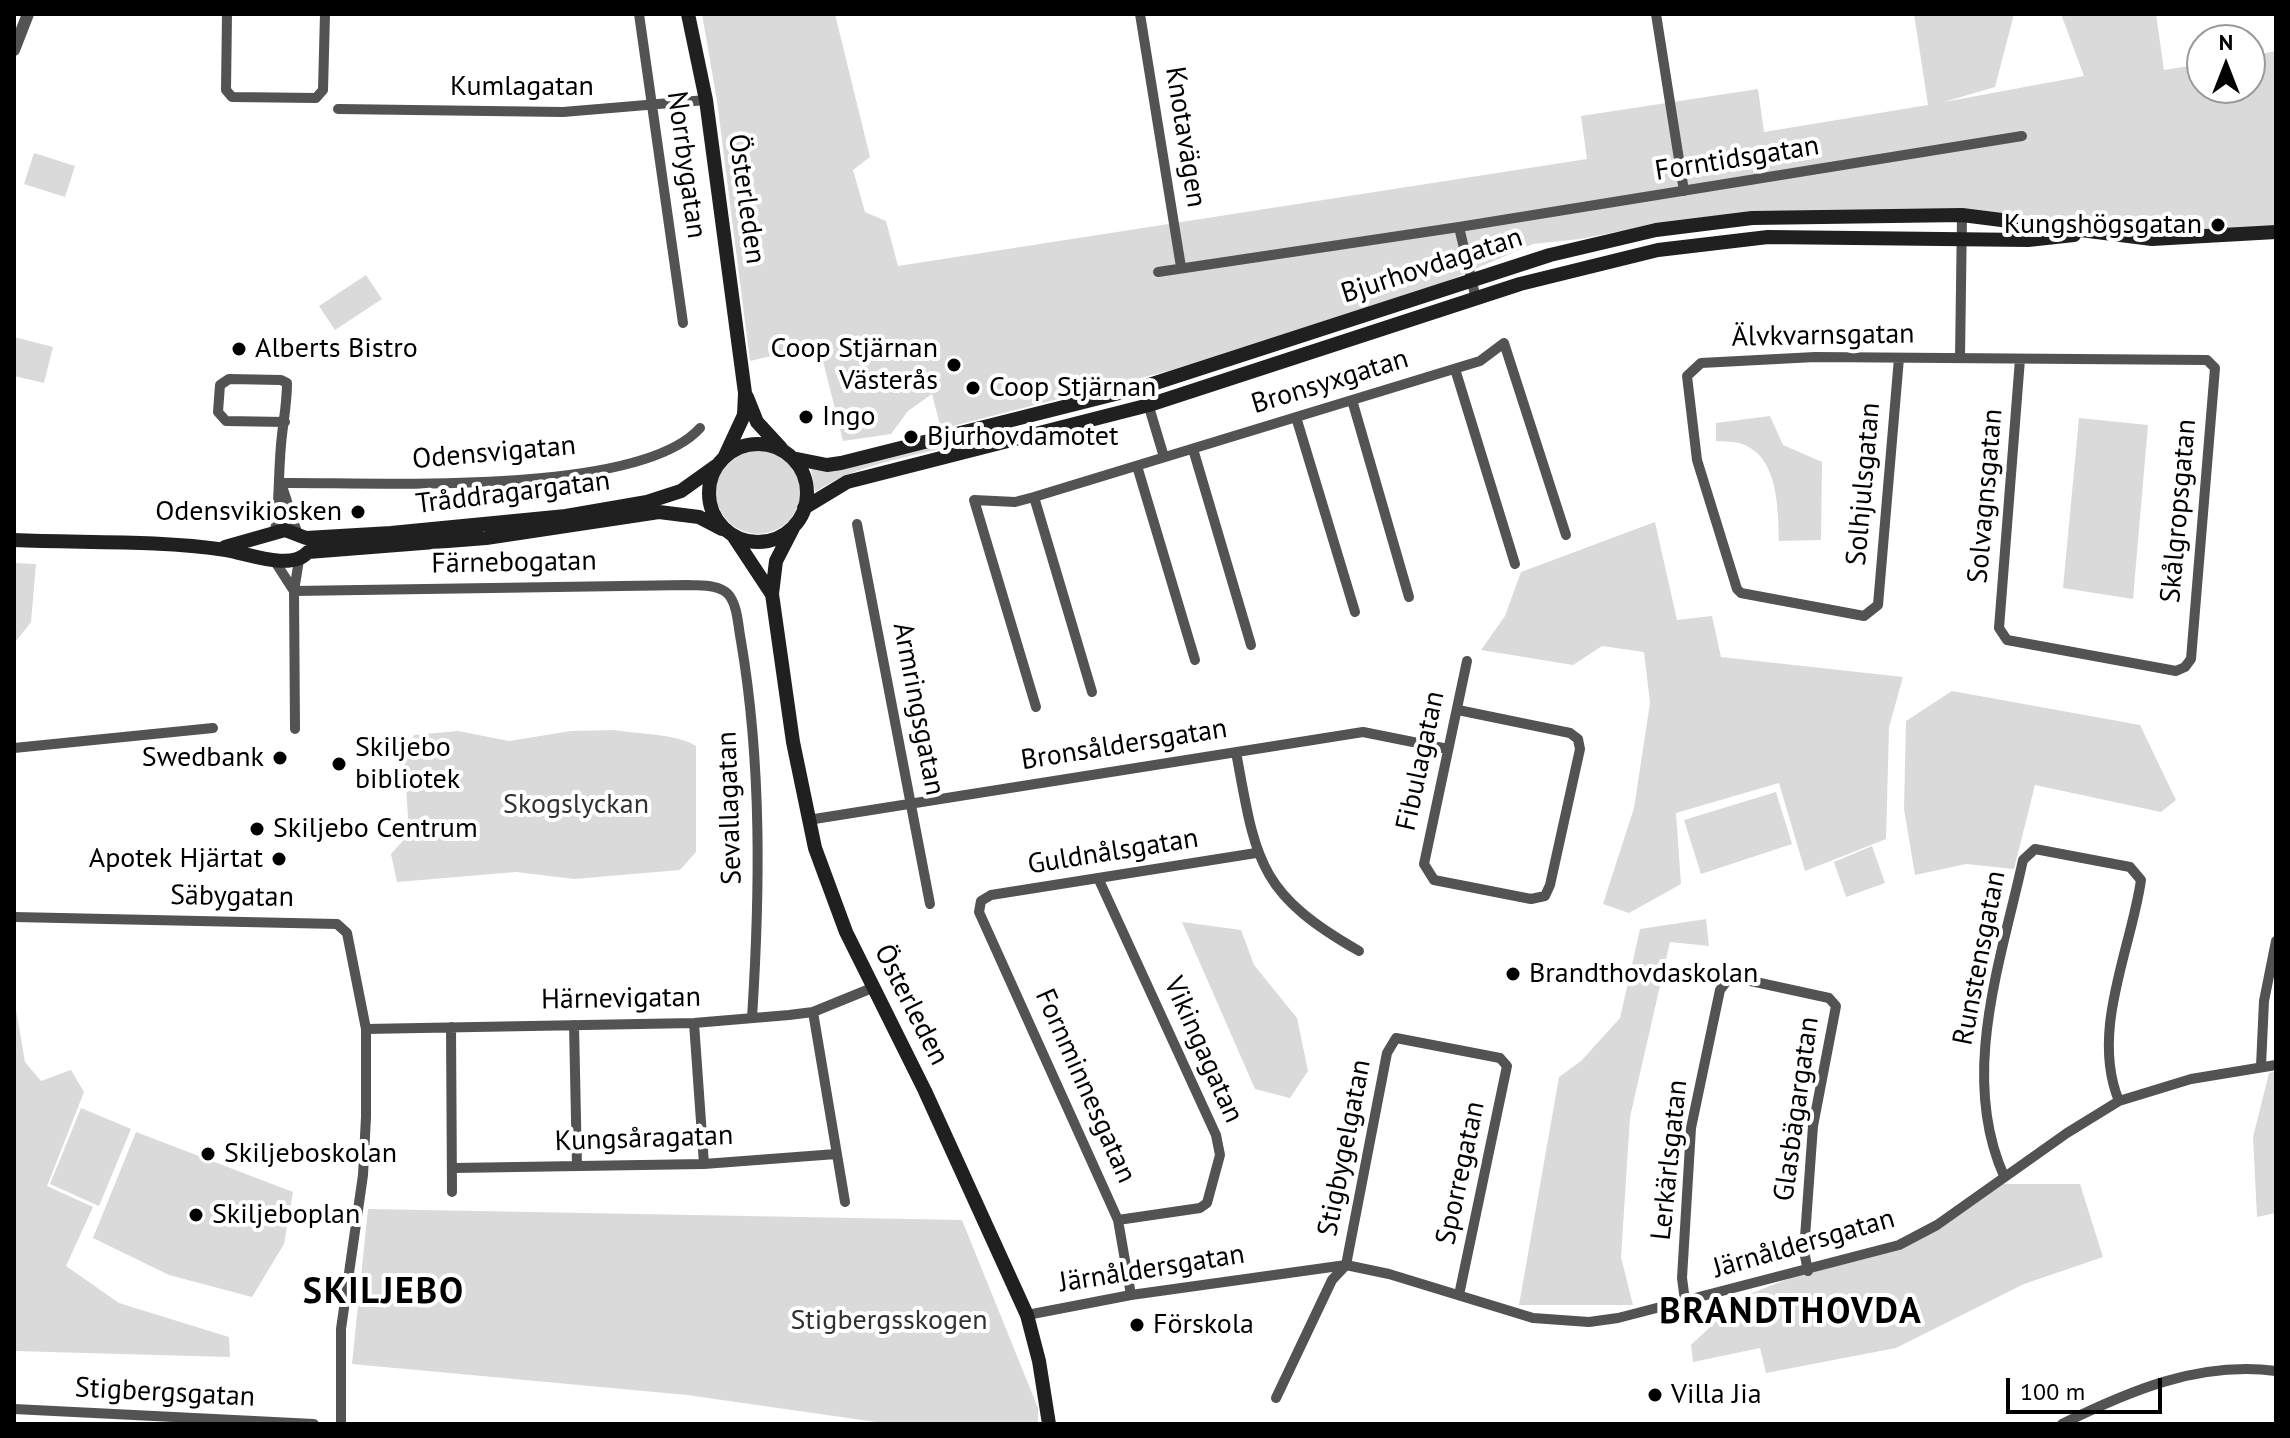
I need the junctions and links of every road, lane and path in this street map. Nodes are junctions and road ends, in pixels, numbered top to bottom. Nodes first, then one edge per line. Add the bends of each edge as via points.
1 (28, 14) edge
2 (227, 14) edge
3 (325, 14) edge
4 (639, 14) edge
5 (688, 14) edge
6 (1140, 14) edge
7 (1656, 14) edge
8 (14, 50) edge
9 (706, 100) junction
10 (655, 107) junction
11 (338, 109) dead end
12 (2022, 136) dead end
13 (1684, 191) junction
14 (1962, 215) junction
15 (1459, 227) junction
16 (2098, 232) junction
17 (2276, 232) edge
18 (1961, 238) junction
19 (1181, 267) junction
20 (1158, 272) dead end
21 (1473, 280) junction
22 (1476, 299) junction
23 (683, 323) dead end
24 (1899, 358) junction
25 (1960, 358) junction
26 (2020, 359) junction
27 (2211, 361) joint
28 (1455, 369) junction
29 (1143, 387) junction
30 (745, 393) junction
31 (1352, 400) junction
32 (1149, 405) junction
33 (1039, 415) junction
34 (1296, 417) junction
35 (285, 422) junction
36 (700, 428) dead end
37 (1043, 433) junction
38 (1193, 449) junction
39 (790, 456) junction
40 (1164, 457) junction
41 (720, 461) junction
42 (1137, 466) junction
43 (282, 483) junction
44 (1034, 497) junction
45 (804, 508) junction
46 (857, 524) dead end
47 (793, 528) junction
48 (273, 533) junction
49 (728, 533) junction
50 (1566, 535) dead end
51 (14, 540) edge
52 (302, 545) junction
53 (214, 549) junction
54 (272, 558) junction
55 (1515, 564) dead end
56 (294, 591) junction
57 (772, 594) junction
58 (1409, 597) dead end
59 (730, 598) joint
60 (1355, 612) dead end
61 (1873, 612) joint
62 (1251, 645) dead end
63 (1195, 660) dead end
64 (1467, 661) dead end
65 (2187, 664) joint
66 (1092, 692) dead end
67 (1036, 707) dead end
68 (1458, 710) junction
69 (213, 728) dead end
70 (295, 729) dead end
71 (14, 748) edge
72 (1448, 749) junction
73 (1236, 752) junction
74 (911, 802) junction
75 (808, 820) junction
76 (1256, 853) junction
77 (1099, 880) junction
78 (981, 903) joint
79 (930, 904) dead end
80 (14, 917) edge
81 (2276, 941) edge
82 (1359, 951) dead end
83 (2271, 986) edge
84 (872, 988) junction
85 (1834, 1003) joint
86 (813, 1012) junction
87 (752, 1018) junction
88 (694, 1023) junction
89 (574, 1025) junction
90 (451, 1027) junction
91 (366, 1029) junction
92 (1392, 1041) joint
93 (2276, 1065) edge
94 (2261, 1066) junction
95 (2119, 1101) junction
96 (836, 1154) junction
97 (704, 1164) junction
98 (577, 1166) junction
99 (454, 1168) junction
100 (2004, 1176) junction
101 (452, 1192) dead end
102 (845, 1202) dead end
103 (1118, 1220) junction
104 (1346, 1265) junction
105 (1808, 1271) junction
106 (1131, 1295) junction
107 (1459, 1295) junction
108 (1685, 1301) junction
109 (1027, 1315) junction
110 (2276, 1371) edge
111 (1276, 1398) dead end
112 (14, 1409) edge
113 (215, 1422) edge
114 (314, 1424) edge
115 (341, 1424) edge
116 (1049, 1424) edge
117 (2062, 1424) edge

1 - 8 street
2 - 3 street via 230,95 316,98 322,91
4 - 10 street, Norrbygatan
5 - 9 main road, Österleden
6 - 19 street, Knotavägen
7 - 13 street
9 - 10 street, Kumlagatan
9 - 30 main road, Österleden
10 - 11 street, Kumlagatan via 529,113
10 - 23 street, Norrbygatan
12 - 13 street, Forntidsgatan
13 - 15 street, Forntidsgatan
14 - 16 main road, Bjurhovdagatan
14 - 18 street
14 - 21 main road, Bjurhovdagatan via 1752,218 1698,224 1601,241
15 - 19 street, Forntidsgatan
15 - 21 street
16 - 17 main road, Bjurhovdagatan via 2152,239
16 - 18 main road, Bjurhovdagatan via 2028,240
18 - 22 main road, Bjurhovdagatan via 1810,236 1685,245 1583,266
18 - 25 street
19 - 20 street, Forntidsgatan
21 - 22 street
21 - 29 main road, Bjurhovdagatan
22 - 32 main road, Bjurhovdagatan
24 - 25 street, Älvkvarnsgatan
24 - 61 street, Solhjulsgatan via 1878,605
24 - 61 street, Älvkvarnsgatan via 1741,360 1701,363 1690,372 1697,460 1737,589 1864,616
25 - 26 street, Älvkvarnsgatan
26 - 27 street, Älvkvarnsgatan
26 - 65 street, Solvagnsgatan via 1999,628 2007,640 2176,671
27 - 65 street, Skålgropsgatan via 2215,368
28 - 31 street, Bronsyxgatan
28 - 50 street, Bronsyxgatan via 1480,361 1504,343
28 - 55 street
29 - 32 street
29 - 33 main road, Bjurhovdagatan
30 - 39 main road, Österleden via 757,422
30 - 41 main road, Österleden via 744,415
31 - 34 street, Bronsyxgatan
31 - 58 street
32 - 37 main road, Bjurhovdagatan
32 - 40 street
33 - 37 main road
33 - 39 main road, Bjurhovdagatan via 841,463
34 - 38 street, Bronsyxgatan
34 - 60 street
35 - 35 street via 287,383 229,379 220,385 218,412 226,421
35 - 43 street
36 - 43 street, Odensvigatan via 670,452 572,473 449,484
37 - 45 main road, Bjurhovdagatan via 847,482
38 - 40 street, Bronsyxgatan
38 - 62 street
39 - 41 main road via 773,446 747,444
39 - 45 main road via 808,494
40 - 42 street, Bronsyxgatan
41 - 49 main road via 708,491 709,504
41 - 52 main road, Tråddragargatan via 681,491 647,502
42 - 44 street, Bronsyxgatan
42 - 63 street
43 - 48 street
43 - 52 street
44 - 66 street
44 - 67 street, Bronsyxgatan via 1015,502 974,500
45 - 47 main road
46 - 74 street, Armringsgatan
47 - 49 main road via 770,540
47 - 57 main road, Österleden via 776,561
48 - 52 main road, Tråddragargatan
48 - 53 main road, Tråddragargatan
48 - 54 main road via 264,548
49 - 52 main road, Tråddragargatan via 699,517 659,512 486,538
49 - 57 main road, Österleden
51 - 53 main road, Tråddragargatan
52 - 54 main road, Tråddragargatan via 286,563
52 - 56 street
53 - 54 main road, Tråddragargatan
54 - 56 street
56 - 59 street, Färnebogatan via 688,585 714,586
56 - 70 street
57 - 75 main road, Österleden
59 - 87 street, Sevallagatan via 748,683 757,804
64 - 68 street, Fibulagatan
68 - 72 street, Fibulagatan
68 - 72 street, Fibulagatan via 1570,733 1578,742 1546,894 1531,899 1434,880 1426,872
69 - 71 street
72 - 73 street, Bronsåldersgatan via 1363,732
73 - 74 street, Bronsåldersgatan
73 - 76 street
74 - 75 street, Bronsåldersgatan
74 - 79 street, Armringsgatan
75 - 84 main road, Österleden via 846,932
76 - 77 street, Guldnålsgatan
76 - 82 street via 1296,910
77 - 78 street, Guldnålsgatan via 991,895
77 - 103 street, Vikingagatan via 1216,1135 1220,1155 1212,1195 1200,1208
78 - 103 street, Fornminnesgatan via 979,912
80 - 91 street, Säbygatan via 337,924 351,944
81 - 83 street
83 - 94 street
84 - 86 street, Härnevigatan
84 - 109 main road, Österleden via 932,1105
85 - 105 street, Glasbägargatan via 1837,1015 1813,1126 1807,1186
85 - 108 street, Lerkärlsgatan via 1737,978 1720,990 1691,1128
86 - 87 street, Härnevigatan
86 - 96 street
87 - 88 street, Härnevigatan
88 - 89 street, Härnevigatan
88 - 97 street
89 - 90 street, Härnevigatan
89 - 98 street
90 - 91 street, Härnevigatan
90 - 99 street
91 - 115 street via 363,1175 341,1329
92 - 104 street, Stigbygelgatan
92 - 107 street, Sporregatan via 1402,1037 1500,1058 1507,1066
93 - 94 street, Järnåldersgatan
94 - 95 street, Järnåldersgatan via 2191,1079
95 - 100 street, Järnåldersgatan
95 - 100 street, Runstensgatan via 2109,1044 2141,880 2130,867 2036,849 2023,860 1983,1054 1993,1148
96 - 97 street, Kungsåragatan
96 - 102 street
97 - 98 street, Kungsåragatan
98 - 99 street, Kungsåragatan
99 - 101 street
100 - 105 street, Järnåldersgatan via 1910,1240
103 - 106 street, Fornminnesgatan
104 - 106 street, Järnåldersgatan
104 - 107 street, Järnåldersgatan
104 - 111 street via 1332,1280
105 - 108 street, Järnåldersgatan
106 - 109 street, Järnåldersgatan
107 - 108 street, Järnåldersgatan via 1533,1318 1561,1321 1614,1319
109 - 116 main road, Österleden
110 - 117 street via 2194,1373 2127,1393
112 - 113 street, Stigbergsgatan
113 - 114 street, Stigbergsgatan

